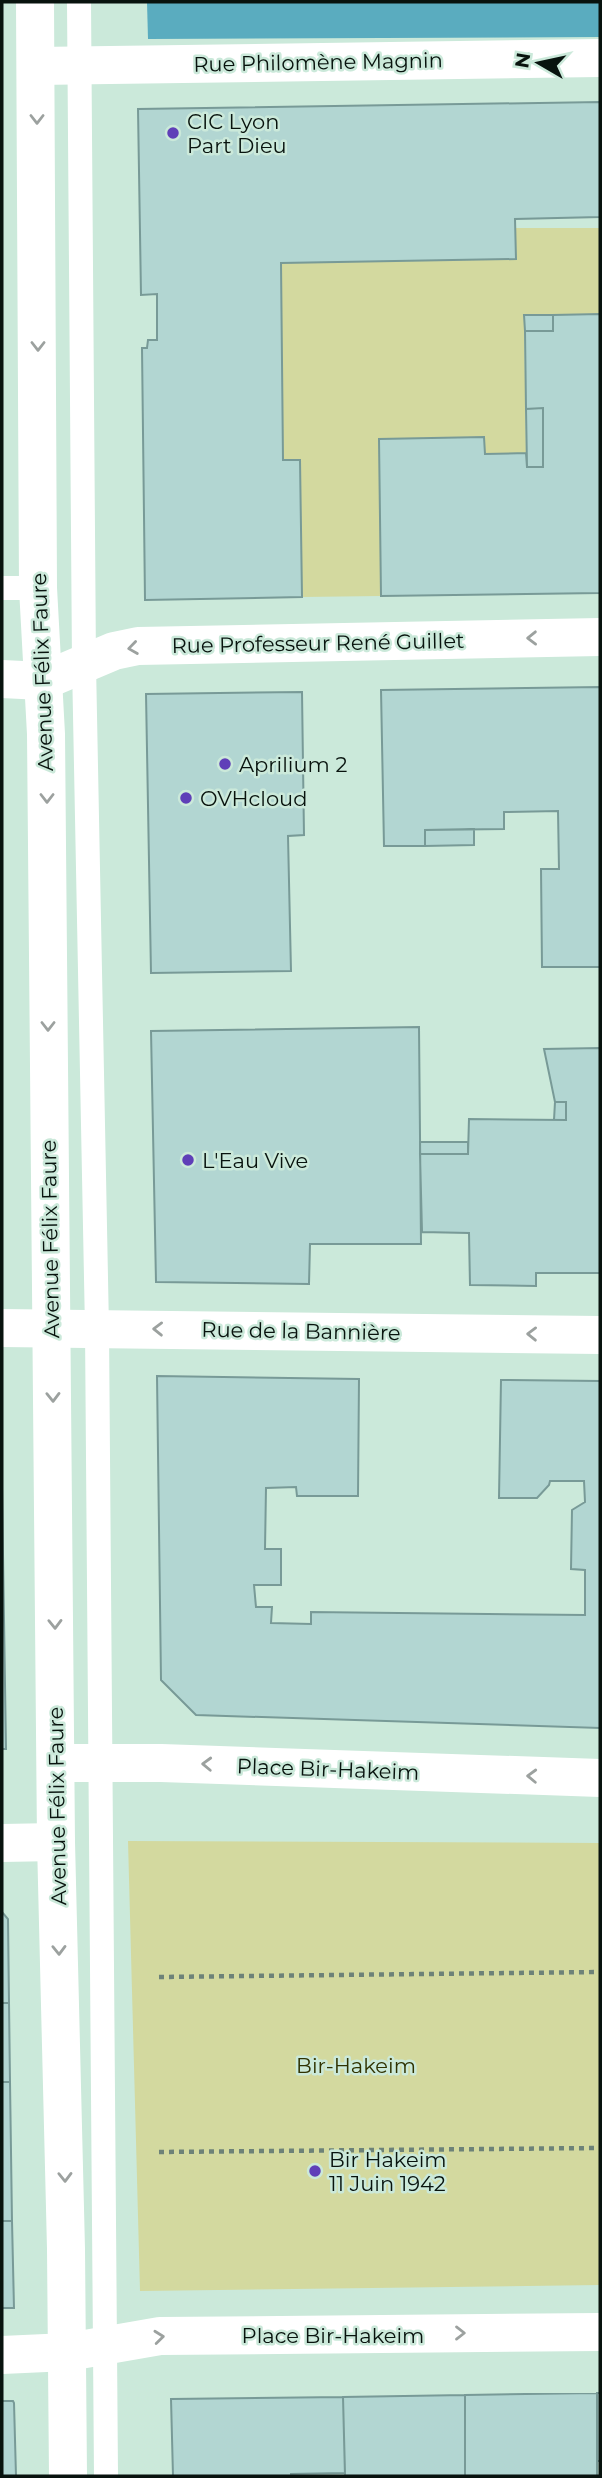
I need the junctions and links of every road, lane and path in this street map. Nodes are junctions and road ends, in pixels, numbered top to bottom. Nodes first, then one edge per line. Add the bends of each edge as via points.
1 (35, 2) edge
2 (79, 2) edge
3 (600, 58) edge
4 (80, 65) junction
5 (37, 66) junction
6 (20, 587) edge
7 (600, 637) edge
8 (84, 664) junction
9 (2, 679) edge
10 (43, 681) junction
11 (2, 1328) edge
12 (50, 1328) junction
13 (97, 1328) junction
14 (600, 1335) edge
15 (57, 1763) junction
16 (99, 1763) junction
17 (600, 1778) edge
18 (57, 1842) junction
19 (2, 1843) edge
20 (600, 1972) edge
21 (159, 1977) dead end
22 (600, 2148) edge
23 (159, 2152) dead end
24 (600, 2332) edge
25 (106, 2345) junction
26 (68, 2352) junction
27 (2, 2355) edge
28 (68, 2476) edge
29 (106, 2476) edge

1 - 5 street, Avenue Félix Faure
2 - 4 lane, Avenue Félix Faure
3 - 4 street, Rue Philomène Magnin
4 - 5 street, Rue Philomène Magnin
4 - 8 lane, Avenue Félix Faure
5 -> 6 street, Avenue Félix Faure
6 - 10 street, Avenue Félix Faure
7 -> 8 street, Rue Professeur René Guillet via 138,646
8 - 10 street, Rue Professeur René Guillet
8 - 13 lane, Avenue Félix Faure
9 - 10 street
10 -> 12 street, Avenue Félix Faure
11 - 12 street, Rue de la Bannière
12 - 13 street, Rue de la Bannière
12 -> 15 street, Avenue Félix Faure
14 -> 13 street, Rue de la Bannière
13 - 16 lane, Avenue Félix Faure
15 - 16 street, Place Bir-Hakeim
15 - 18 street, Avenue Félix Faure
17 -> 16 street, Place Bir-Hakeim
16 - 25 lane, Avenue Félix Faure
18 - 19 street
18 -> 26 street, Avenue Félix Faure
20 - 21 path
22 - 23 path
25 -> 24 street, Place Bir-Hakeim via 160,2336
25 - 26 street, Place Bir-Hakeim
25 - 29 lane, Avenue Félix Faure
26 - 27 street, Place Bir-Hakeim
26 - 28 street, Avenue Félix Faure

